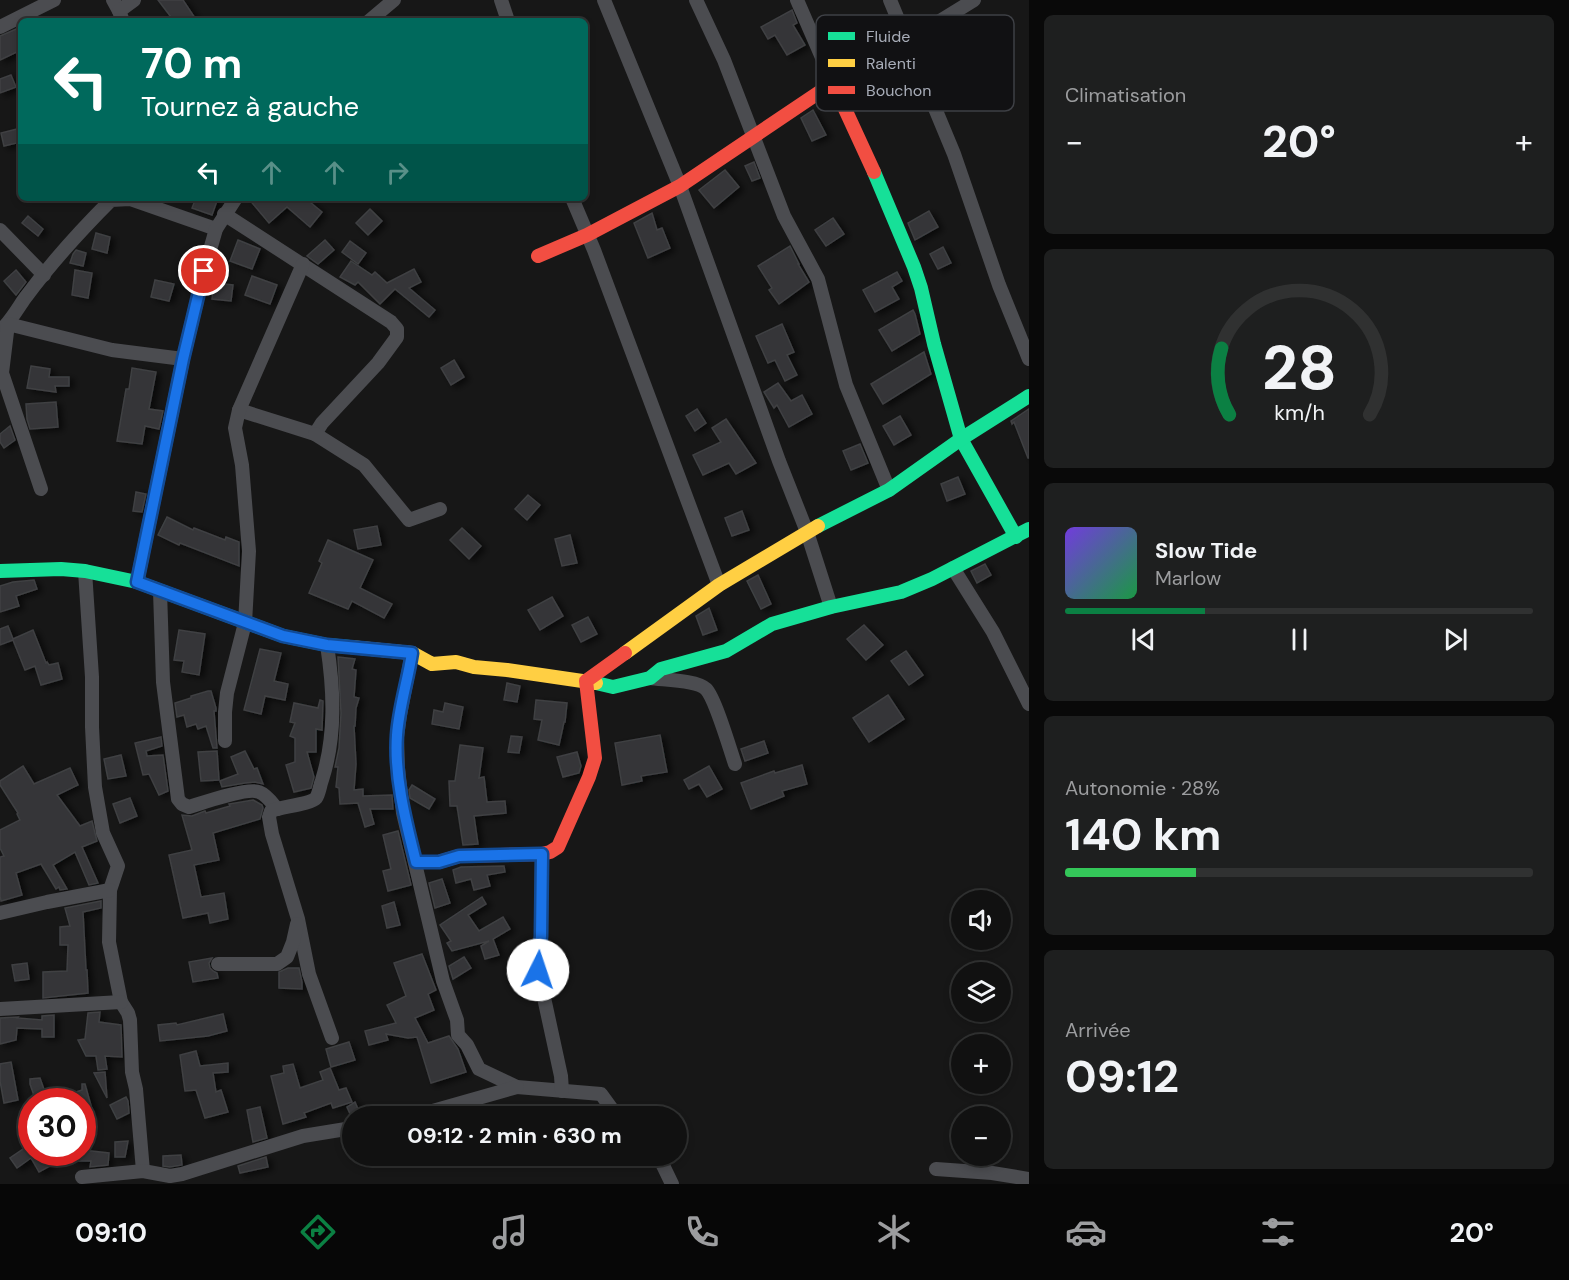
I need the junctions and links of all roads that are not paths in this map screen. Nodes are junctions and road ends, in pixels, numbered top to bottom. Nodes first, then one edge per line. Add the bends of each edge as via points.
1 (54, 0) edge
2 (134, 0) edge
3 (394, 0) edge
4 (501, 0) edge
5 (604, 0) edge
6 (696, 0) edge
7 (797, 0) edge
8 (890, 0) edge
9 (974, 0) edge
10 (118, 11) edge
11 (896, 15) edge
12 (950, 15) edge
13 (373, 18) edge
14 (507, 18) edge
15 (0, 27) edge
16 (816, 44) edge
17 (816, 94) edge
18 (847, 111) edge
19 (936, 111) edge
20 (754, 136) junction
21 (680, 186) junction
22 (110, 201) edge
23 (136, 201) edge
24 (234, 201) edge
25 (573, 201) edge
26 (224, 214) junction
27 (216, 229) junction
28 (0, 230) edge
29 (587, 235) junction
30 (538, 256) dead end
31 (303, 264) junction
32 (45, 275) junction
33 (4, 328) edge
34 (183, 359) junction
35 (1029, 359) edge
36 (1029, 396) edge
37 (239, 410) junction
38 (315, 434) junction
39 (962, 439) junction
40 (41, 489) dead end
41 (889, 490) junction
42 (440, 508) dead end
43 (1029, 529) edge
44 (807, 532) junction
45 (1016, 537) junction
46 (953, 568) junction
47 (85, 571) junction
48 (2, 572) edge
49 (137, 582) junction
50 (719, 585) junction
51 (160, 591) junction
52 (831, 607) junction
53 (244, 623) junction
54 (327, 645) junction
55 (412, 653) junction
56 (650, 678) junction
57 (586, 681) junction
58 (1029, 704) edge
59 (225, 741) dead end
60 (735, 764) dead end
61 (277, 809) junction
62 (542, 854) junction
63 (416, 862) junction
64 (110, 890) junction
65 (0, 913) edge
66 (298, 919) junction
67 (218, 964) dead end
68 (121, 1002) junction
69 (0, 1009) edge
70 (332, 1038) dead end
71 (517, 1087) junction
72 (562, 1091) junction
73 (450, 1106) edge
74 (610, 1106) edge
75 (342, 1130) edge
76 (663, 1166) edge
77 (936, 1169) dead end
78 (143, 1171) junction
79 (82, 1177) dead end
80 (1029, 1179) edge
81 (672, 1184) edge

1 - 15 street
2 - 10 street
3 - 13 street
4 - 14 street
5 - 21 street
6 - 20 street
7 - 16 street
8 - 11 street
9 - 12 street
17 - 20 street
18 - 39 street via 914,267
19 - 35 street
20 - 21 street
20 - 41 street via 784,216 818,279 846,385
21 - 29 street
21 - 44 street
22 - 32 street
23 - 27 street
24 - 26 street
25 - 29 street
26 - 27 street
26 - 31 street
27 - 34 street
28 - 32 street
29 - 30 street
29 - 50 street
31 - 37 street
31 - 38 street via 397,329 397,337 378,363
32 - 33 street
33 - 34 street via 112,350
33 - 40 street via 2,373
34 - 49 street
36 - 39 street
37 - 38 street
37 - 53 street via 235,428 249,551
38 - 42 street via 364,465 409,520
39 - 41 street
39 - 45 street
41 - 44 street
43 - 45 street
44 - 50 street
44 - 52 street
45 - 46 street
46 - 52 street via 902,592
46 - 58 street via 993,632
47 - 48 street
47 - 49 street
47 - 64 street via 95,787 103,833 118,866
49 - 51 street
50 - 57 street
51 - 53 street
51 - 61 street via 163,682 178,799 189,807 253,790
52 - 56 street via 772,624 726,651 661,669
53 - 54 street
53 - 59 street via 227,693
54 - 55 street
54 - 61 street via 333,714 326,765 315,798
55 - 57 street via 432,664 456,662
55 - 63 street via 397,737 403,813
56 - 57 street via 613,687
56 - 60 street via 705,688
57 - 62 street via 595,758 558,847
61 - 66 street via 269,817 272,834
62 - 63 street via 465,855 439,862
62 - 72 street via 538,970
63 - 71 street via 458,1035 479,1068
64 - 65 street
64 - 68 street via 109,942
66 - 67 street via 287,957 277,964
66 - 70 street via 309,974
68 - 69 street
68 - 78 street via 130,1020
71 - 72 street
71 - 73 street
72 - 74 street via 601,1094
75 - 78 street via 303,1136 182,1174
76 - 81 street
77 - 80 street
78 - 79 street

